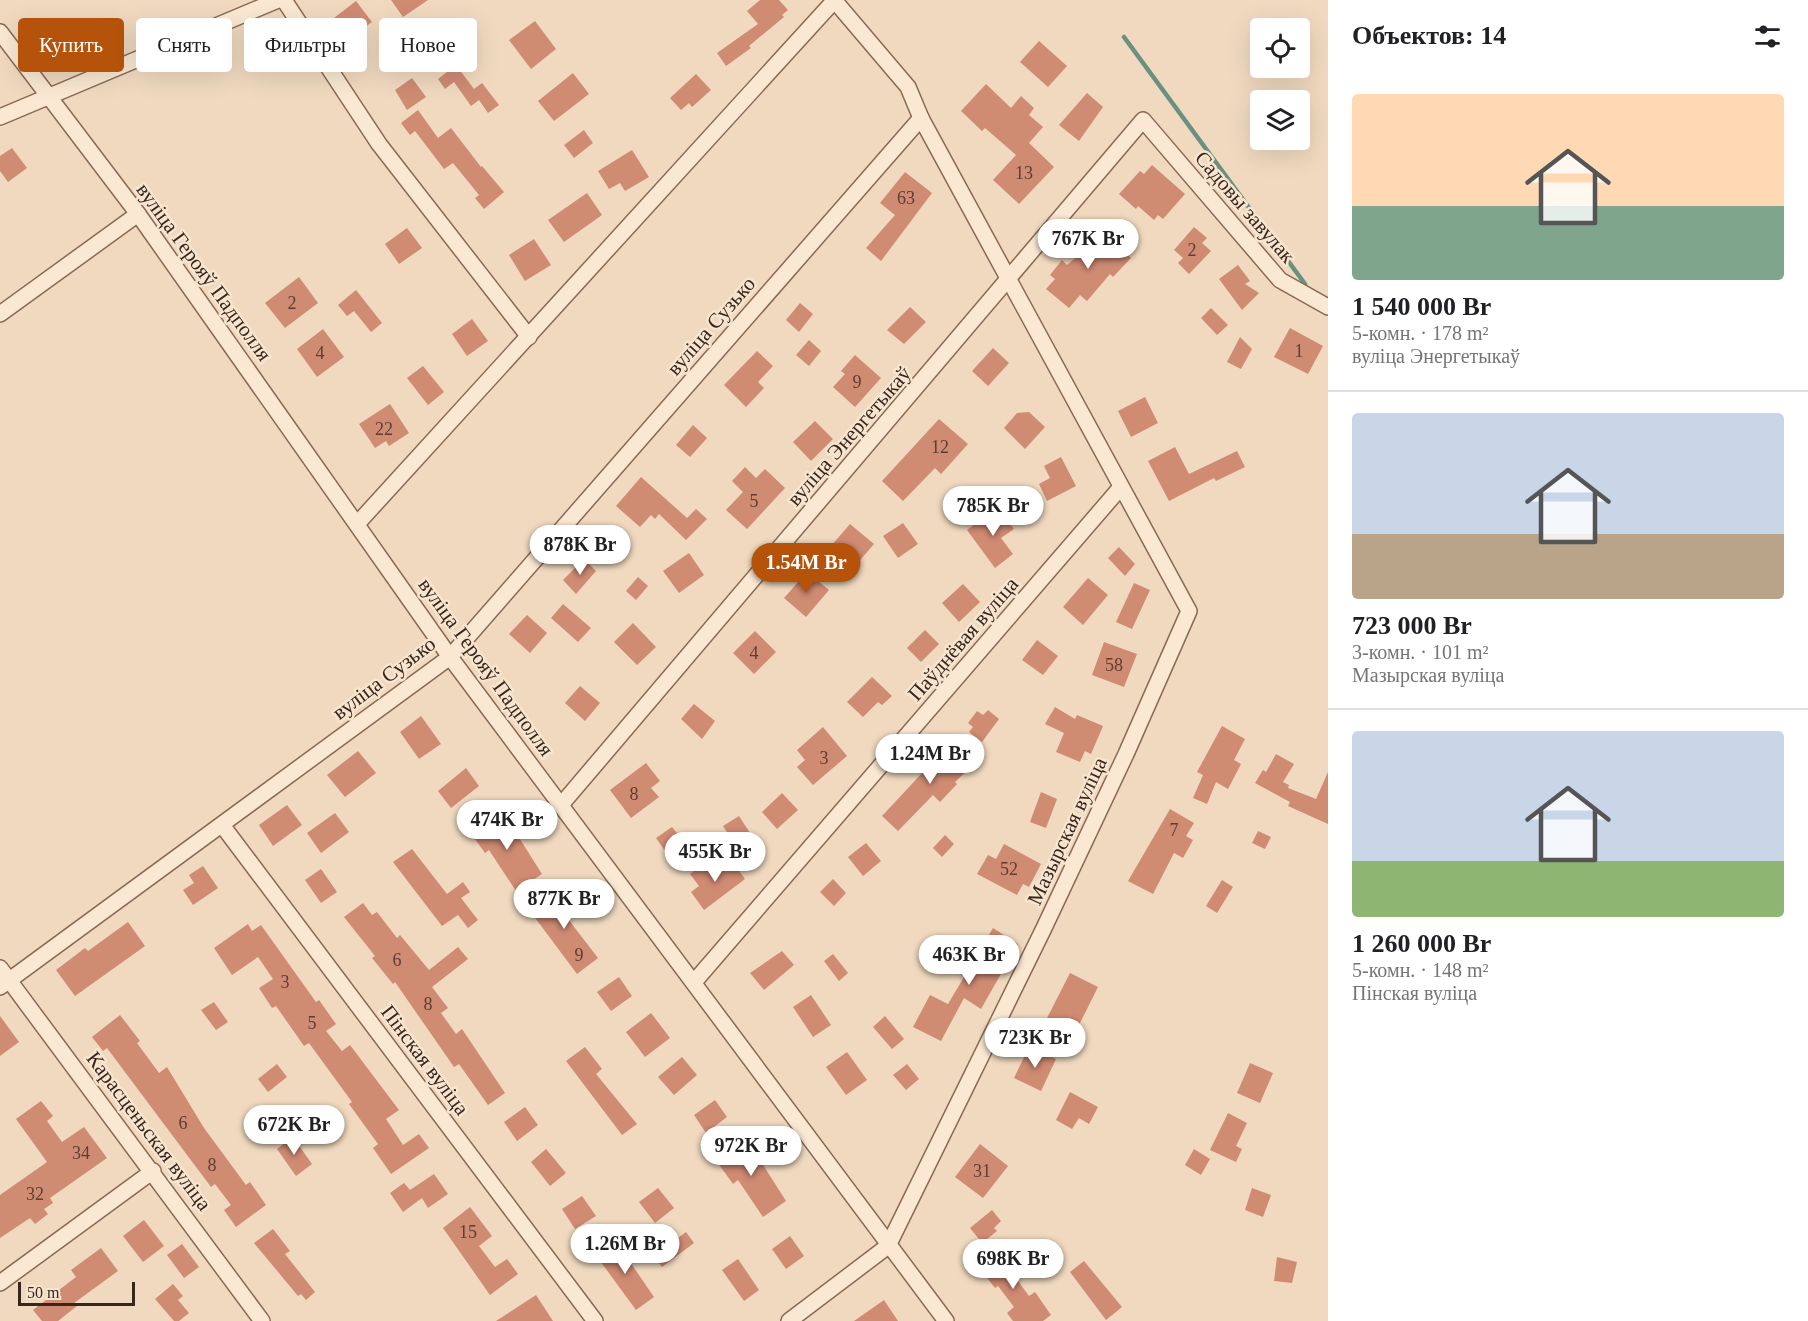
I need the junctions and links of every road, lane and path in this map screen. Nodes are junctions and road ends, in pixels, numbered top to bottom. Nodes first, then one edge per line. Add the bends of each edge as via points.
1 (278, 0) edge
2 (284, 0) edge
3 (834, 0) edge
4 (0, 32) edge
5 (47, 97) junction
6 (0, 117) edge
7 (921, 118) junction
8 (1143, 120) joint
9 (138, 214) junction
10 (1010, 280) junction
11 (1328, 307) edge
12 (0, 314) edge
13 (529, 337) junction
14 (1121, 487) junction
15 (357, 524) junction
16 (450, 657) junction
17 (561, 805) junction
18 (222, 825) junction
19 (0, 968) edge
20 (695, 981) junction
21 (5, 984) edge
22 (153, 1171) junction
23 (888, 1246) junction
24 (0, 1283) edge
25 (262, 1321) edge
26 (595, 1321) edge
27 (789, 1321) edge
28 (946, 1321) edge

1 - 5 street
2 - 13 street via 379,144
3 - 7 street via 908,87
3 - 13 street
4 - 5 street, вуліца Герояў Падполля
5 - 6 street
5 - 9 street, вуліца Герояў Падполля
7 - 10 street
7 - 16 street, вуліца Сузько
8 - 10 street, вуліца Энергетыкаў
8 - 11 street, Садовы завулак via 1280,280
9 - 12 street
9 - 15 street, вуліца Герояў Падполля
10 - 14 street
10 - 17 street, вуліца Энергетыкаў
13 - 15 street
14 - 20 street, Паўднёвая вуліца
14 - 23 street, Мазырская вуліца via 1189,611 1078,856
15 - 16 street, вуліца Герояў Падполля
16 - 17 street, вуліца Герояў Падполля
16 - 18 street, вуліца Сузько
17 - 20 street, вуліца Герояў Падполля
18 - 21 street, вуліца Сузько
18 - 26 street, Пінская вуліца
19 - 21 street, Карасценьская вуліца
20 - 23 street, вуліца Герояў Падполля
21 - 22 street, Карасценьская вуліца
22 - 24 street
22 - 25 street, Карасценьская вуліца
23 - 27 street, Мазырская вуліца
23 - 28 street, вуліца Герояў Падполля

